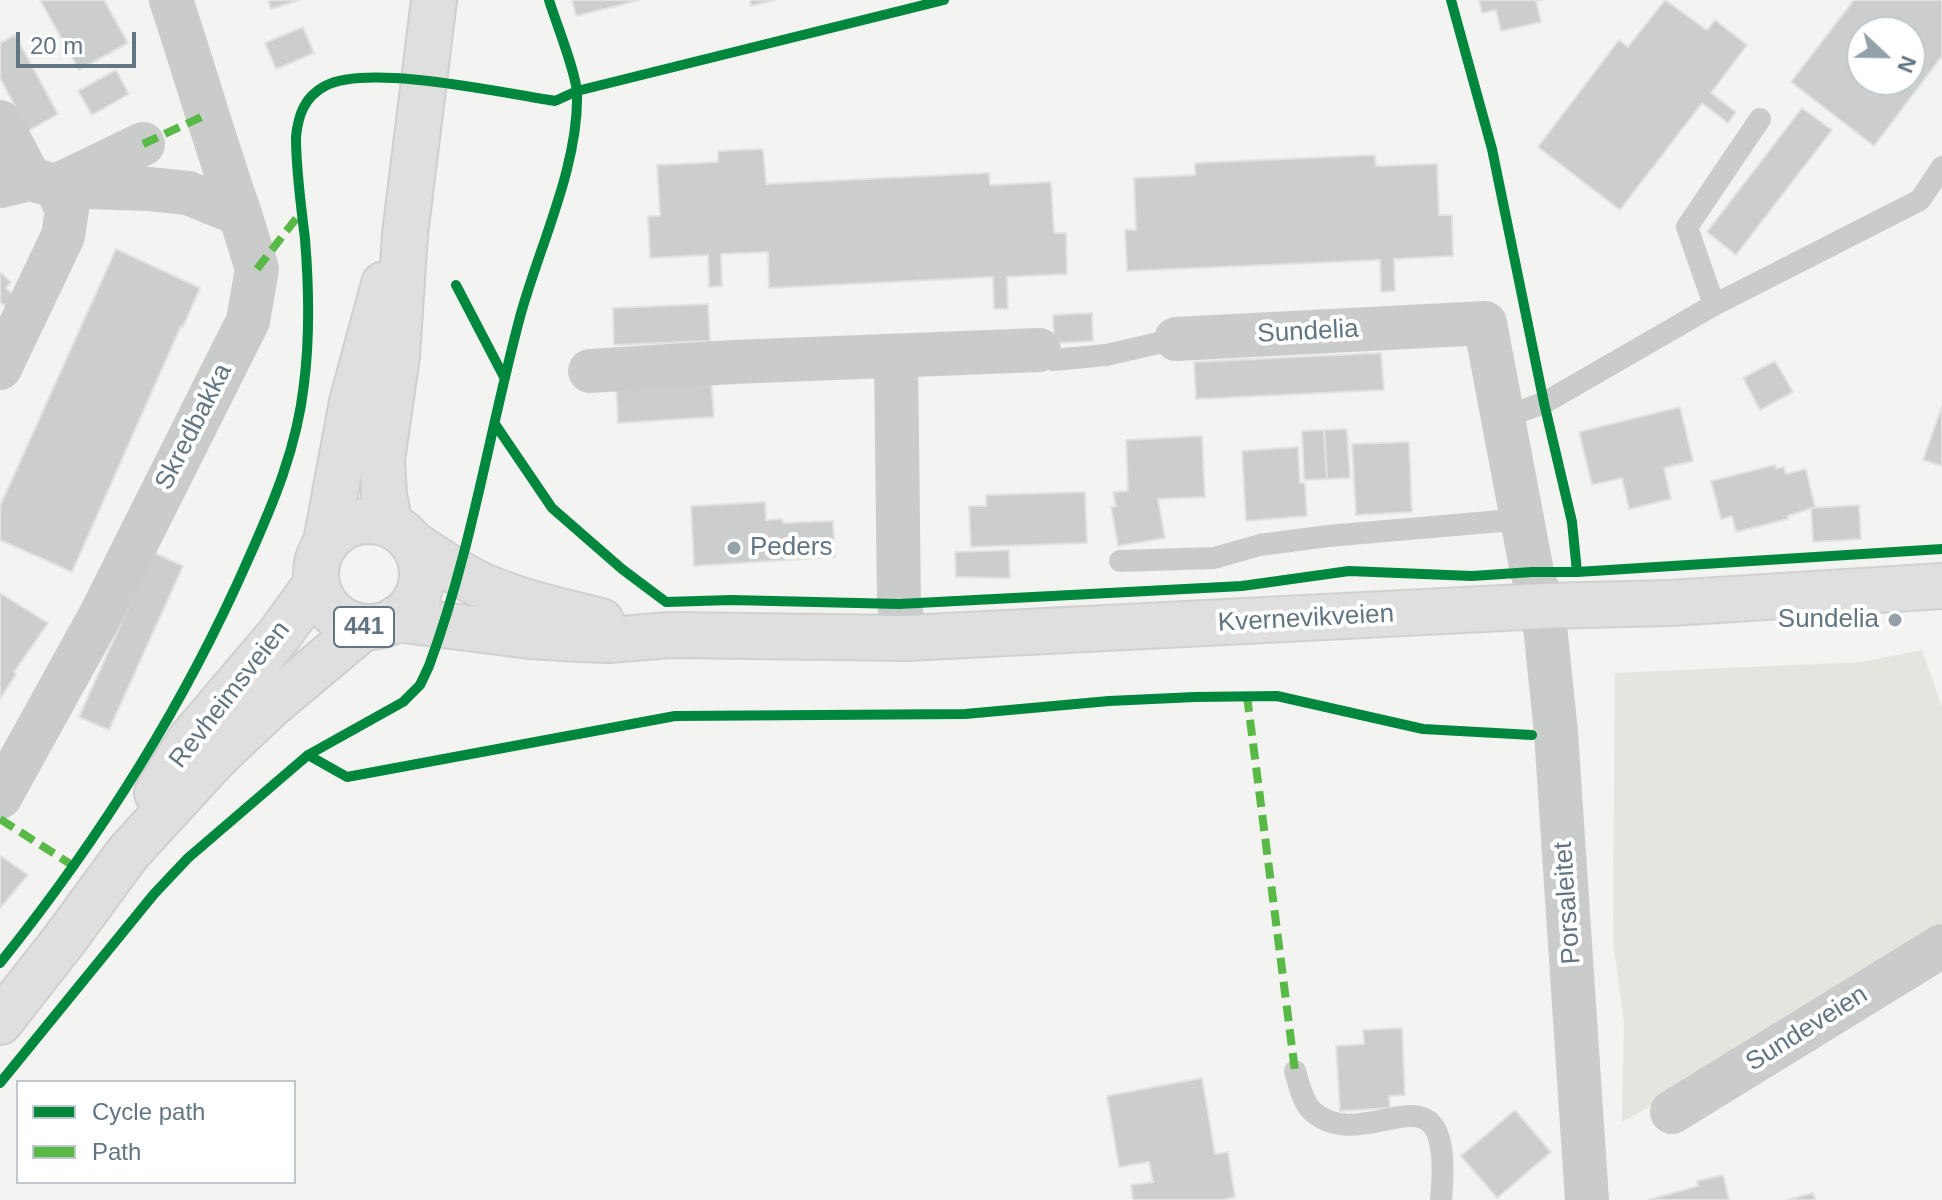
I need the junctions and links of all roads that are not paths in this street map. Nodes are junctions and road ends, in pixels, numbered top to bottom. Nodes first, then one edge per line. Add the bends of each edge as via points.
1 (171, 0) edge
2 (434, 0) edge
3 (1760, 119) dead end
4 (0, 122) edge
5 (143, 144) dead end
6 (1942, 167) edge
7 (29, 184) edge
8 (1931, 201) edge
9 (240, 214) junction
10 (405, 234) junction
11 (1714, 305) junction
12 (1176, 339) joint
13 (1039, 350) joint
14 (896, 357) junction
15 (0, 368) edge
16 (590, 371) dead end
17 (1504, 417) junction
18 (1524, 519) junction
19 (401, 534) junction
20 (326, 542) junction
21 (1120, 561) dead end
22 (316, 584) junction
23 (1942, 586) edge
24 (1543, 606) junction
25 (380, 623) junction
26 (670, 635) junction
27 (907, 638) junction
28 (0, 797) edge
29 (128, 853) junction
30 (1942, 946) edge
31 (0, 1022) edge
32 (1295, 1071) dead end
33 (1672, 1112) dead end
34 (1441, 1200) edge
35 (1587, 1200) edge

1 - 9 street, Skredbakka
2 - 10 main road, 441
3 - 11 lane via 1687,227
4 - 7 street
5 - 7 street
6 - 8 lane
7 - 9 street via 188,193
7 - 15 street via 67,210 63,236
8 - 11 lane
9 - 28 street, Skredbakka via 257,269 248,321 100,616
10 - 19 main road, 441 via 397,356 382,460 384,495
10 - 20 main road, 441 via 377,306 352,402
11 - 17 lane via 1544,403
12 - 13 lane, Sundelia via 1053,360
12 - 17 street, Sundelia via 1485,323
13 - 14 street, Sundelia
14 - 16 street, Sundelia
14 - 27 street via 899,604
17 - 18 street, Sundelia
18 - 21 lane via 1328,536 1260,545 1214,558
18 - 24 street, Sundelia
19 - 20 main road via 373,521 355,522
19 - 25 main road, 441 via 420,559 418,594 409,608
19 - 26 main road, Kvernevikveien via 481,585
20 - 22 main road, 441 via 316,566
22 - 25 main road, 441 via 322,600 348,623
22 - 29 main road, Revheimsveien / 441 via 190,740 160,786
23 - 24 main road, Kvernevikveien
24 - 27 main road, Kvernevikveien
24 - 35 street, Porsaleitet
25 - 26 main road, Kvernevikveien via 579,639
25 - 29 main road, Revheimsveien / 441 via 271,705
26 - 27 main road, Kvernevikveien
29 - 31 main road, Revheimsveien / 441
30 - 33 street, Sundeveien
32 - 34 lane via 1311,1110 1327,1120 1346,1126 1416,1115 1429,1121 1438,1132 1442,1152

